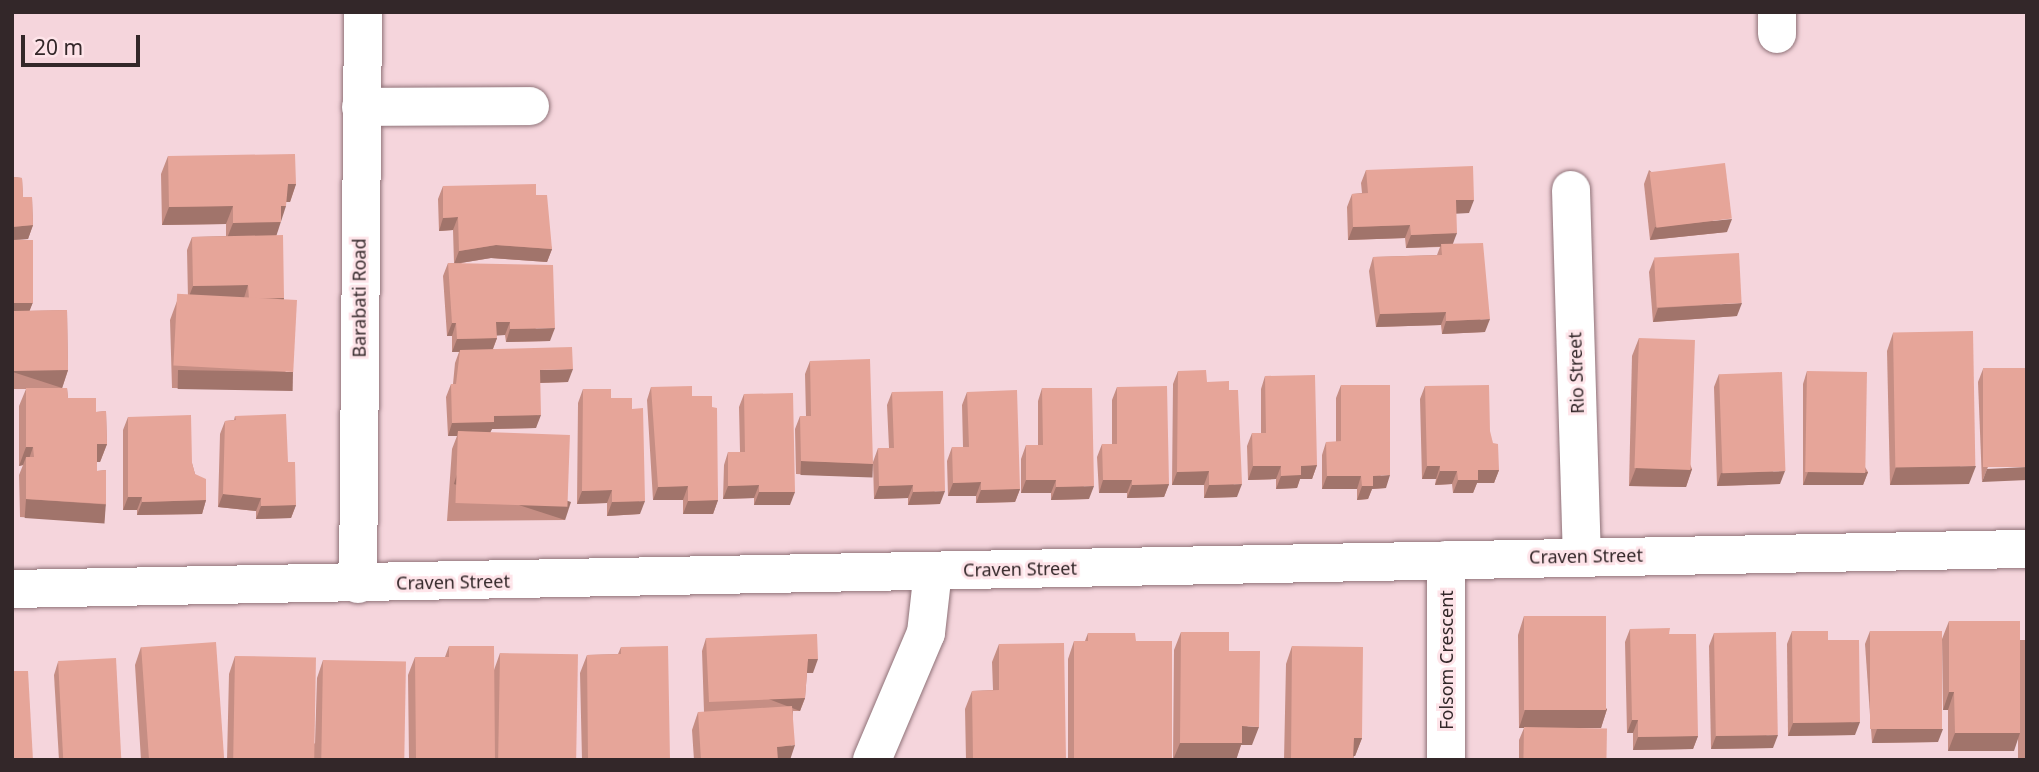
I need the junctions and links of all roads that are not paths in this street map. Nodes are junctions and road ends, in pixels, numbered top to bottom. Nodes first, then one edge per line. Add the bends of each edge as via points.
1 (363, 12) edge
2 (530, 106) dead end
3 (361, 107) junction
4 (1571, 190) dead end
5 (2027, 549) edge
6 (1582, 556) junction
7 (1446, 560) junction
8 (933, 571) junction
9 (358, 584) junction
10 (12, 589) edge
11 (872, 760) edge
12 (1446, 760) edge

1 - 3 street, Barabati Road
2 - 3 street
3 - 9 street, Barabati Road
4 - 6 street, Rio Street
5 - 6 street, Craven Street
6 - 7 street, Craven Street
7 - 8 street, Craven Street
7 - 12 street, Folsom Crescent
8 - 9 street, Craven Street
8 - 11 street via 926,633
9 - 10 street, Craven Street

